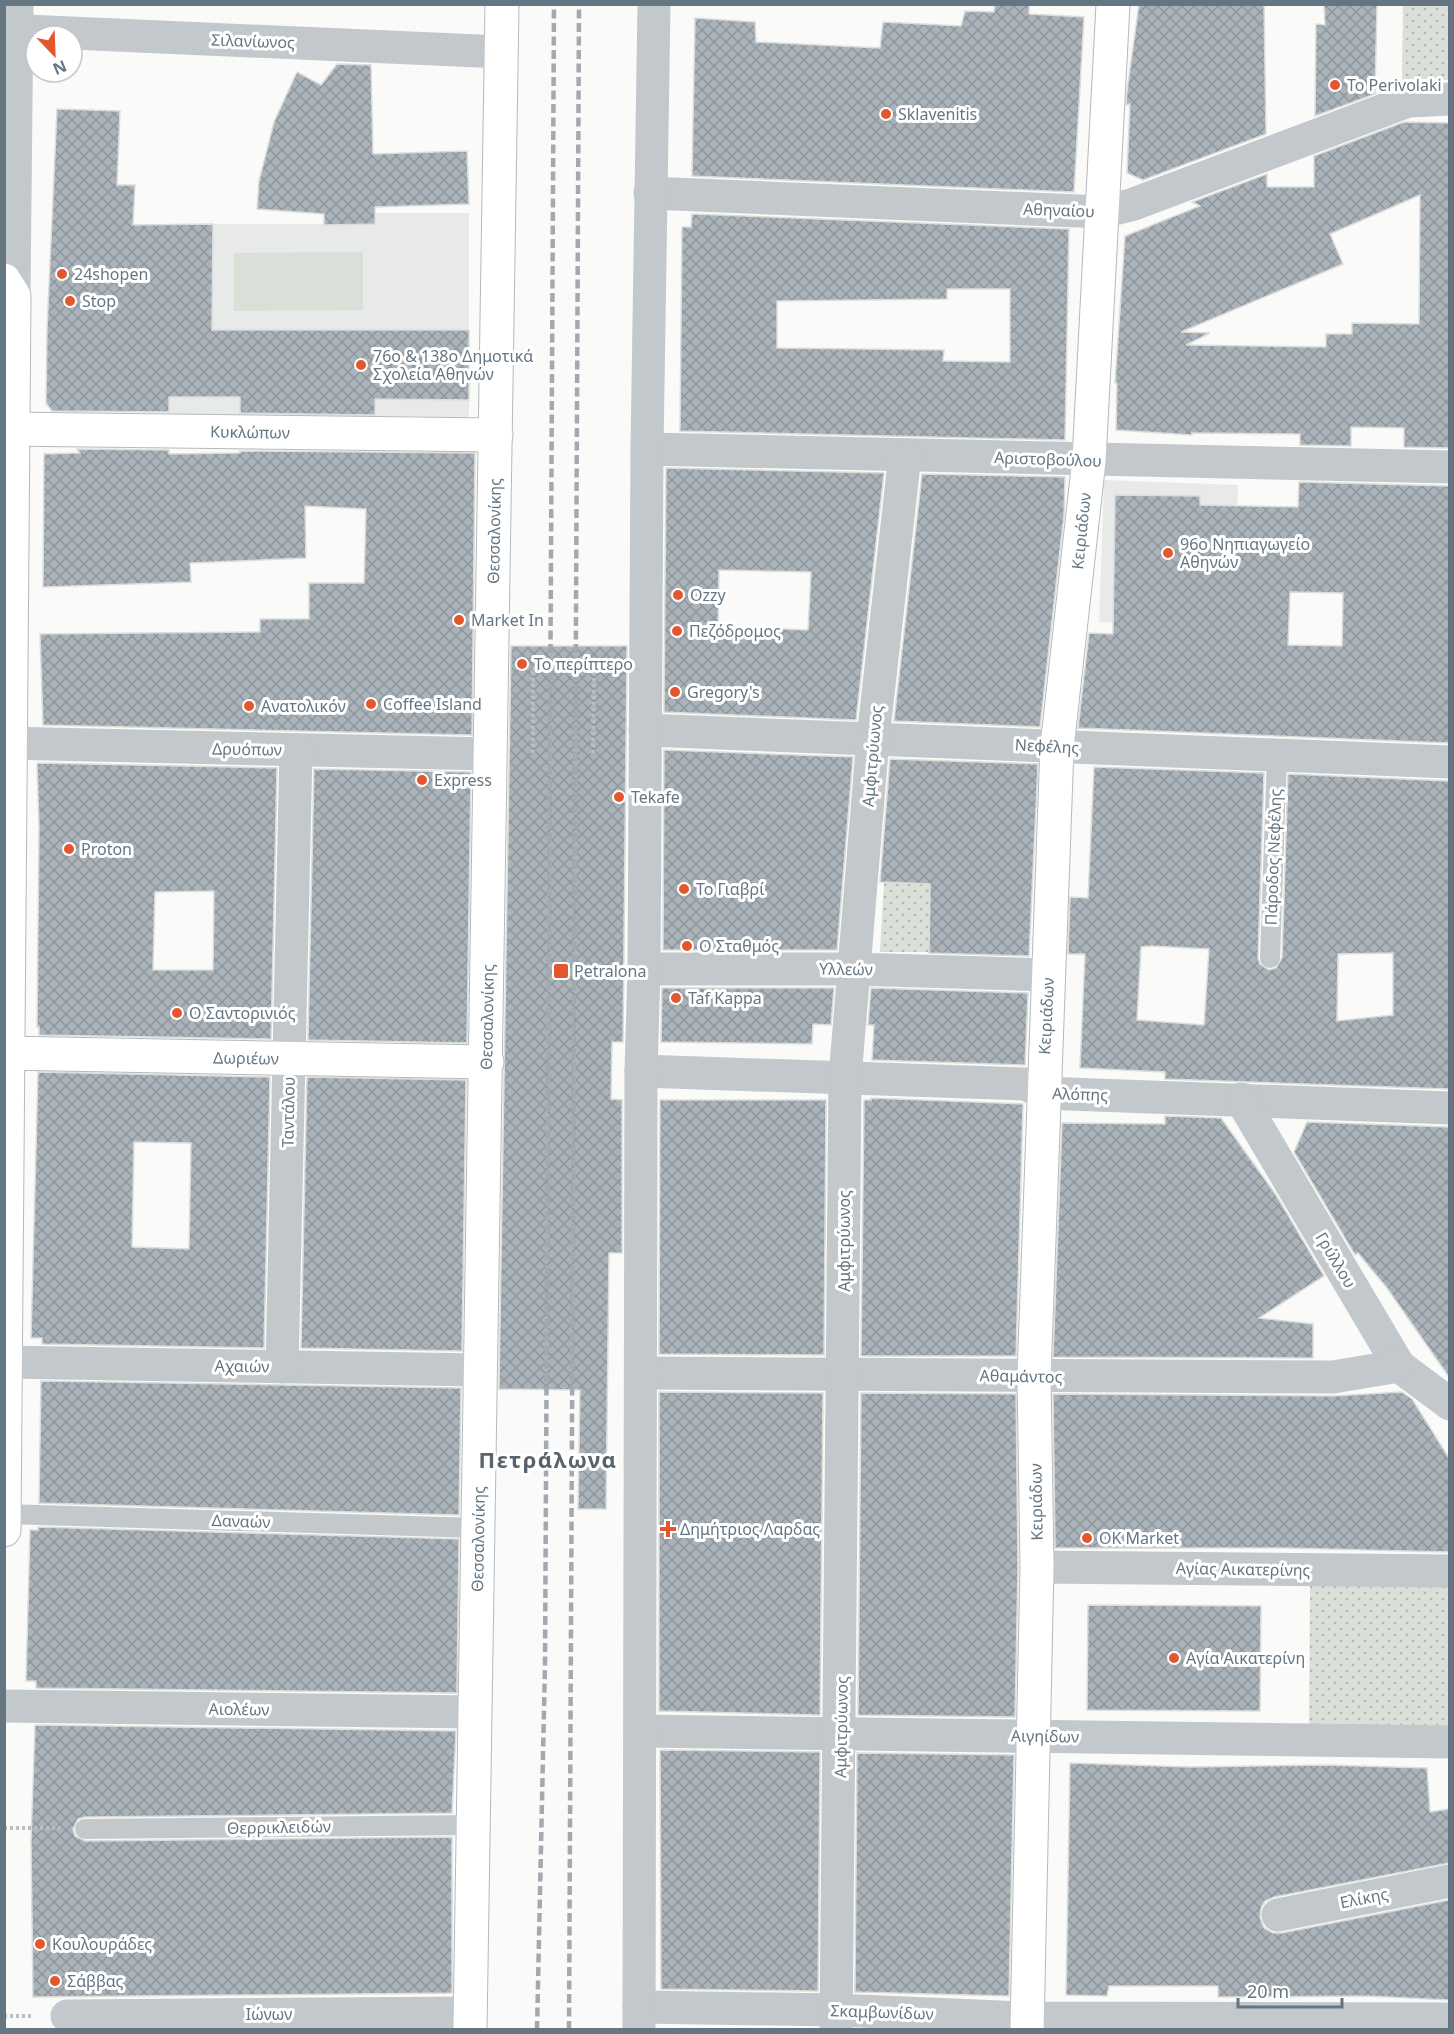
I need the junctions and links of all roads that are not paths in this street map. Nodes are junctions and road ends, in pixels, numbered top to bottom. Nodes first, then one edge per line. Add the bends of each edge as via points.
1 (502, 4) edge
2 (654, 4) edge
3 (1113, 4) edge
4 (13, 22) edge
5 (501, 52) junction
6 (1449, 99) edge
7 (650, 193) junction
8 (1102, 212) junction
9 (9, 288) edge
10 (9, 429) edge
11 (496, 435) junction
12 (647, 449) junction
13 (905, 455) junction
14 (1089, 460) junction
15 (1449, 467) edge
16 (645, 730) junction
17 (873, 738) junction
18 (8, 743) edge
19 (1057, 747) junction
20 (296, 750) junction
21 (490, 754) junction
22 (1277, 755) junction
23 (1449, 762) edge
24 (1270, 958) dead end
25 (644, 969) junction
26 (854, 969) junction
27 (1048, 975) junction
28 (6, 1053) edge
29 (289, 1058) junction
30 (487, 1062) junction
31 (641, 1071) junction
32 (845, 1078) junction
33 (1042, 1093) junction
34 (1241, 1100) junction
35 (1449, 1108) edge
36 (5, 1362) edge
37 (1399, 1366) junction
38 (282, 1367) junction
39 (480, 1370) junction
40 (641, 1373) junction
41 (843, 1374) junction
42 (1034, 1376) junction
43 (1449, 1404) edge
44 (5, 1514) edge
45 (478, 1528) junction
46 (4, 1530) edge
47 (1037, 1567) junction
48 (1449, 1570) edge
49 (4, 1707) edge
50 (473, 1712) junction
51 (641, 1731) junction
52 (841, 1733) junction
53 (1033, 1736) junction
54 (1449, 1742) edge
55 (473, 1825) junction
56 (85, 1829) road end
57 (1449, 1881) edge
58 (1278, 1915) dead end
59 (67, 2016) dead end
60 (639, 2018) edge
61 (1449, 2019) edge
62 (836, 2020) edge
63 (471, 2021) edge
64 (1027, 2024) edge

1 - 5 street, Θεσσαλονίκης
2 - 7 street
3 - 8 street, Κειριάδων
4 - 5 street, Σιλανίωνος
4 - 9 street
5 - 11 street, Θεσσαλονίκης
6 - 8 street, Αθηναίου via 1408,101 1131,205
7 - 8 street, Αθηναίου
7 - 12 street
8 - 14 street, Κειριάδων
9 - 10 street
10 - 11 street, Κυκλώπων
10 - 18 street
11 - 21 street, Θεσσαλονίκης
12 - 13 street, Αριστοβούλου
12 - 16 street
13 - 14 street, Αριστοβούλου
13 - 17 street, Αμφιτρύωνος
14 - 15 street, Αριστοβούλου
14 - 19 street, Κειριάδων
16 - 17 street, Νεφέλης
16 - 25 street
17 - 19 street, Νεφέλης
17 - 26 street, Αμφιτρύωνος
18 - 20 street, Δρυόπων
18 - 28 street
19 - 22 street, Νεφέλης
19 - 27 street, Κειριάδων
20 - 21 street, Δρυόπων
20 - 29 street, Ταντάλου
21 - 30 street, Θεσσαλονίκης
22 - 23 street, Νεφέλης
22 - 24 lane, Πάροδος Νεφέλης
25 - 26 street, Υλλεών
25 - 31 street
26 - 27 street, Υλλεών
26 - 32 street, Αμφιτρύωνος
27 - 33 street, Κειριάδων
28 - 29 street, Δωριέων
28 - 36 street
29 - 30 street, Δωριέων
29 - 38 street, Ταντάλου
30 - 39 street, Θεσσαλονίκης
31 - 32 street, Αλόπης
31 - 40 street
32 - 33 street, Αλόπης via 1026,1084
32 - 41 street, Αμφιτρύωνος
33 - 34 street, Αλόπης
33 - 42 street, Κειριάδων
34 - 35 street, Αλόπης
34 - 37 street, Γρύλλου
36 - 38 street, Αχαιών
36 - 44 street
37 - 42 street, Αθαμάντος via 1333,1377
37 - 43 street, Γρύλλου
38 - 39 street, Αχαιών
39 - 45 street, Θεσσαλονίκης
40 - 41 street, Αθαμάντος
40 - 51 street
41 - 42 street, Αθαμάντος
41 - 52 street, Αμφιτρύωνος
42 - 47 street, Κειριάδων
44 - 45 lane, Δαναών
44 - 46 street
45 - 50 street, Θεσσαλονίκης
47 - 48 street, Αγίας Αικατερίνης
47 - 53 street, Κειριάδων
49 - 50 street, Αιολέων
50 - 55 street, Θεσσαλονίκης
51 - 52 street, Αιγηίδων
51 - 60 street
52 - 53 street, Αιγηίδων
52 - 62 street, Αμφιτρύωνος
53 - 54 street, Αιγηίδων
53 - 64 street, Κειριάδων
55 - 56 lane, Θερρικλειδών
55 - 63 street, Θεσσαλονίκης
57 - 58 street, Ελίκης
59 - 63 street, Ιώνων
60 - 62 street, Σκαμβωνίδων
61 - 64 street, Σκαμβωνίδων
62 - 64 street, Σκαμβωνίδων

